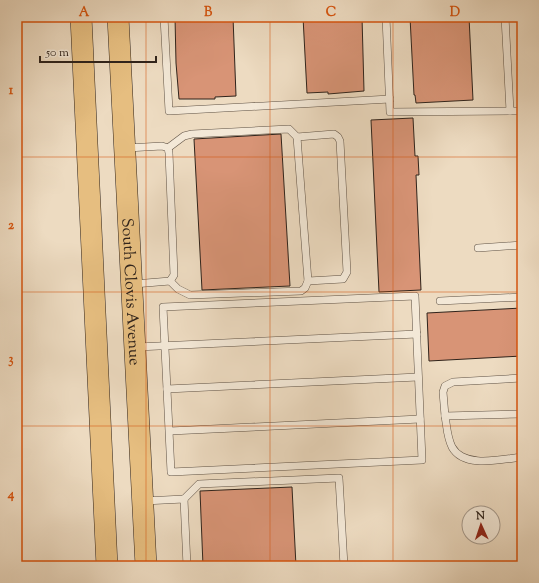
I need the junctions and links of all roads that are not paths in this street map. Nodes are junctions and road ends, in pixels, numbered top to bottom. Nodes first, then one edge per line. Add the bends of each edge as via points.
1 (81, 17) edge
2 (118, 17) edge
3 (164, 17) edge
4 (386, 17) edge
5 (505, 17) edge
6 (390, 99) junction
7 (510, 111) junction
8 (522, 111) edge
9 (297, 137) junction
10 (125, 148) junction
11 (168, 148) junction
12 (522, 245) edge
13 (478, 248) dead end
14 (170, 281) junction
15 (308, 281) junction
16 (132, 285) junction
17 (522, 297) edge
18 (440, 301) dead end
19 (417, 334) junction
20 (165, 346) junction
21 (135, 347) junction
22 (418, 377) junction
23 (522, 378) edge
24 (167, 389) junction
25 (522, 414) edge
26 (445, 416) junction
27 (420, 419) junction
28 (170, 431) junction
29 (522, 457) edge
30 (184, 499) junction
31 (143, 501) junction
32 (107, 566) edge
33 (146, 566) edge
34 (187, 566) edge
35 (344, 566) edge

1 - 32 main road
2 - 10 main road, South Clovis Avenue
3 - 6 lane via 169,111
4 - 6 lane
5 - 7 lane
6 - 7 lane via 390,112
7 - 8 lane
9 - 11 lane via 289,130 192,134 184,136
9 - 15 lane
9 - 15 lane via 334,134 340,141 347,272 343,279
10 - 11 lane
10 - 16 main road, South Clovis Avenue
11 - 14 lane via 174,275
12 - 13 lane
14 - 15 lane via 185,293 201,296 301,291
14 - 16 lane
16 - 21 main road, South Clovis Avenue
17 - 18 lane
19 - 20 lane
19 - 20 lane via 415,296 173,306 164,307
19 - 22 lane
20 - 21 lane
20 - 24 lane
21 - 31 main road, South Clovis Avenue
22 - 24 lane
22 - 27 lane
23 - 26 lane via 449,383 443,389
24 - 28 lane
25 - 26 lane
26 - 29 lane via 452,446 460,455 479,460
27 - 28 lane
27 - 28 lane via 422,460 172,472
30 - 31 lane
30 - 34 lane
30 - 35 lane via 199,484 339,478
31 - 33 main road, South Clovis Avenue

